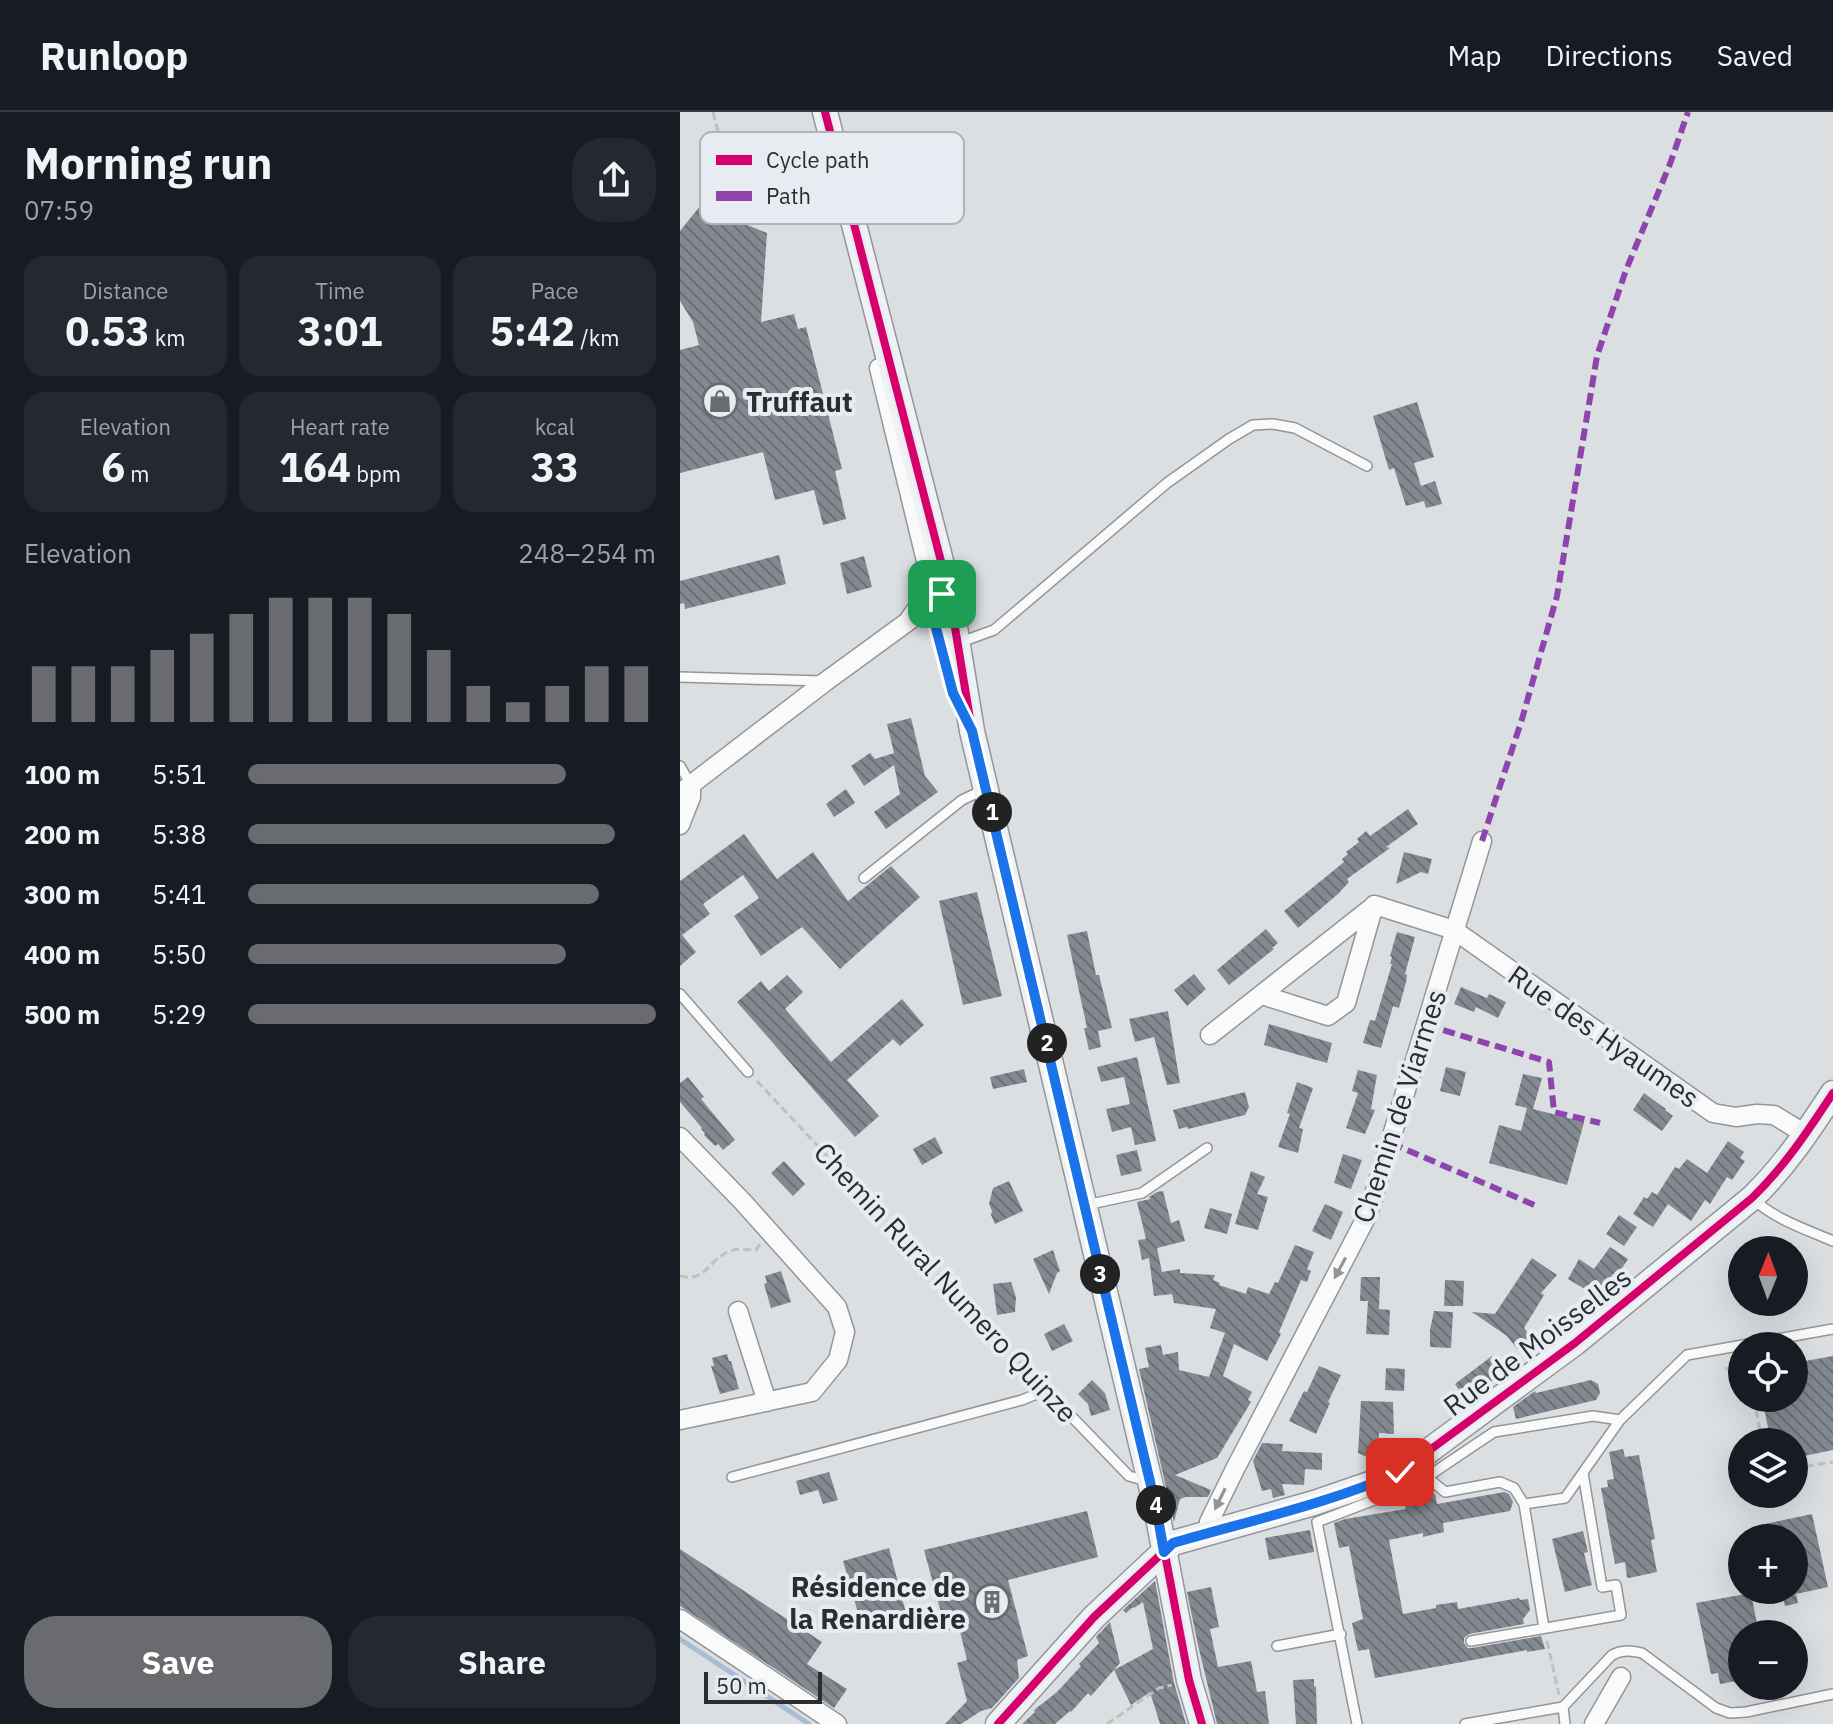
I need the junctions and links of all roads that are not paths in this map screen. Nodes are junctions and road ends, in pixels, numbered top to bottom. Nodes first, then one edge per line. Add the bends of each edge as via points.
1 (814, 112) edge
2 (825, 112) edge
3 (819, 132) edge
4 (830, 132) edge
5 (842, 224) edge
6 (854, 224) edge
7 (1367, 466) dead end
8 (936, 585) junction
9 (958, 643) junction
10 (680, 677) edge
11 (825, 682) junction
12 (680, 766) edge
13 (686, 789) edge
14 (986, 789) junction
15 (680, 825) edge
16 (1482, 841) dead end
17 (864, 878) dead end
18 (1375, 905) junction
19 (1454, 930) junction
20 (680, 994) edge
21 (1262, 995) junction
22 (1210, 1035) dead end
23 (748, 1072) road end
24 (1833, 1093) edge
25 (1805, 1134) junction
26 (680, 1137) edge
27 (1207, 1148) dead end
28 (1752, 1198) junction
29 (1085, 1205) junction
30 (1833, 1241) edge
31 (738, 1311) dead end
32 (1833, 1329) edge
33 (767, 1402) junction
34 (680, 1420) edge
35 (1620, 1420) junction
36 (1583, 1473) junction
37 (732, 1477) dead end
38 (1427, 1477) junction
39 (1149, 1482) junction
40 (1524, 1504) junction
41 (1211, 1532) junction
42 (1166, 1560) junction
43 (680, 1619) edge
44 (1544, 1628) junction
45 (1341, 1634) junction
46 (1471, 1641) dead end
47 (1277, 1646) dead end
48 (1621, 1677) dead end
49 (1833, 1694) edge
50 (1563, 1707) junction
51 (837, 1724) edge
52 (998, 1724) edge
53 (1202, 1724) edge
54 (1357, 1724) edge
55 (1465, 1724) edge
56 (1565, 1724) edge
57 (1594, 1724) edge

1 - 3 street
2 - 4 street
5 - 8 street
6 - 8 street via 943,569
7 - 9 lane via 1295,428 1253,425 1167,483 994,630
8 - 9 street via 949,595
8 - 11 street via 942,594 938,600
9 - 14 street
10 - 11 lane
11 - 13 street
12 - 13 lane
13 - 15 street via 691,797
14 - 17 lane via 962,800
14 - 29 street
16 - 19 street, Chemin de Viarmes
18 - 19 street, Rue des Hyaumes
18 - 21 street
18 - 21 street via 1346,1003 1328,1016
19 - 25 street, Rue des Hyaumes via 1713,1113 1774,1115
19 -> 41 street, Chemin de Viarmes via 1368,1214 1235,1469 1209,1522
20 - 23 lane
21 - 22 street
24 - 25 street, Rue de Moisselles
25 - 28 street, Rue de Moisselles
26 - 33 street via 837,1307 845,1332 838,1360 812,1392
27 - 29 lane via 1142,1193
28 - 30 lane via 1783,1219
28 - 41 street, Rue de Moisselles via 1575,1343 1400,1472
29 - 39 street
31 - 33 street
32 - 35 lane via 1687,1355
33 - 34 street
35 - 36 lane
35 - 38 lane via 1593,1416 1494,1432
36 - 40 lane via 1565,1498
36 - 44 lane via 1602,1587 1616,1585 1621,1615
37 - 39 lane, Chemin Rural Numero Quinze via 1022,1400 1044,1388 1129,1476
38 - 40 lane via 1445,1492 1500,1482 1514,1488
38 - 45 lane via 1317,1522
39 - 42 street
40 - 44 lane
41 - 42 street, Rue de Moisselles via 1173,1543
42 - 52 street, Rue de Moisselles via 1143,1569
42 - 53 street
43 - 51 street
44 - 46 lane
45 - 47 lane
45 - 54 lane
48 - 57 street
49 - 50 lane via 1730,1713 1630,1650 1612,1655
50 - 55 lane
50 - 56 lane

